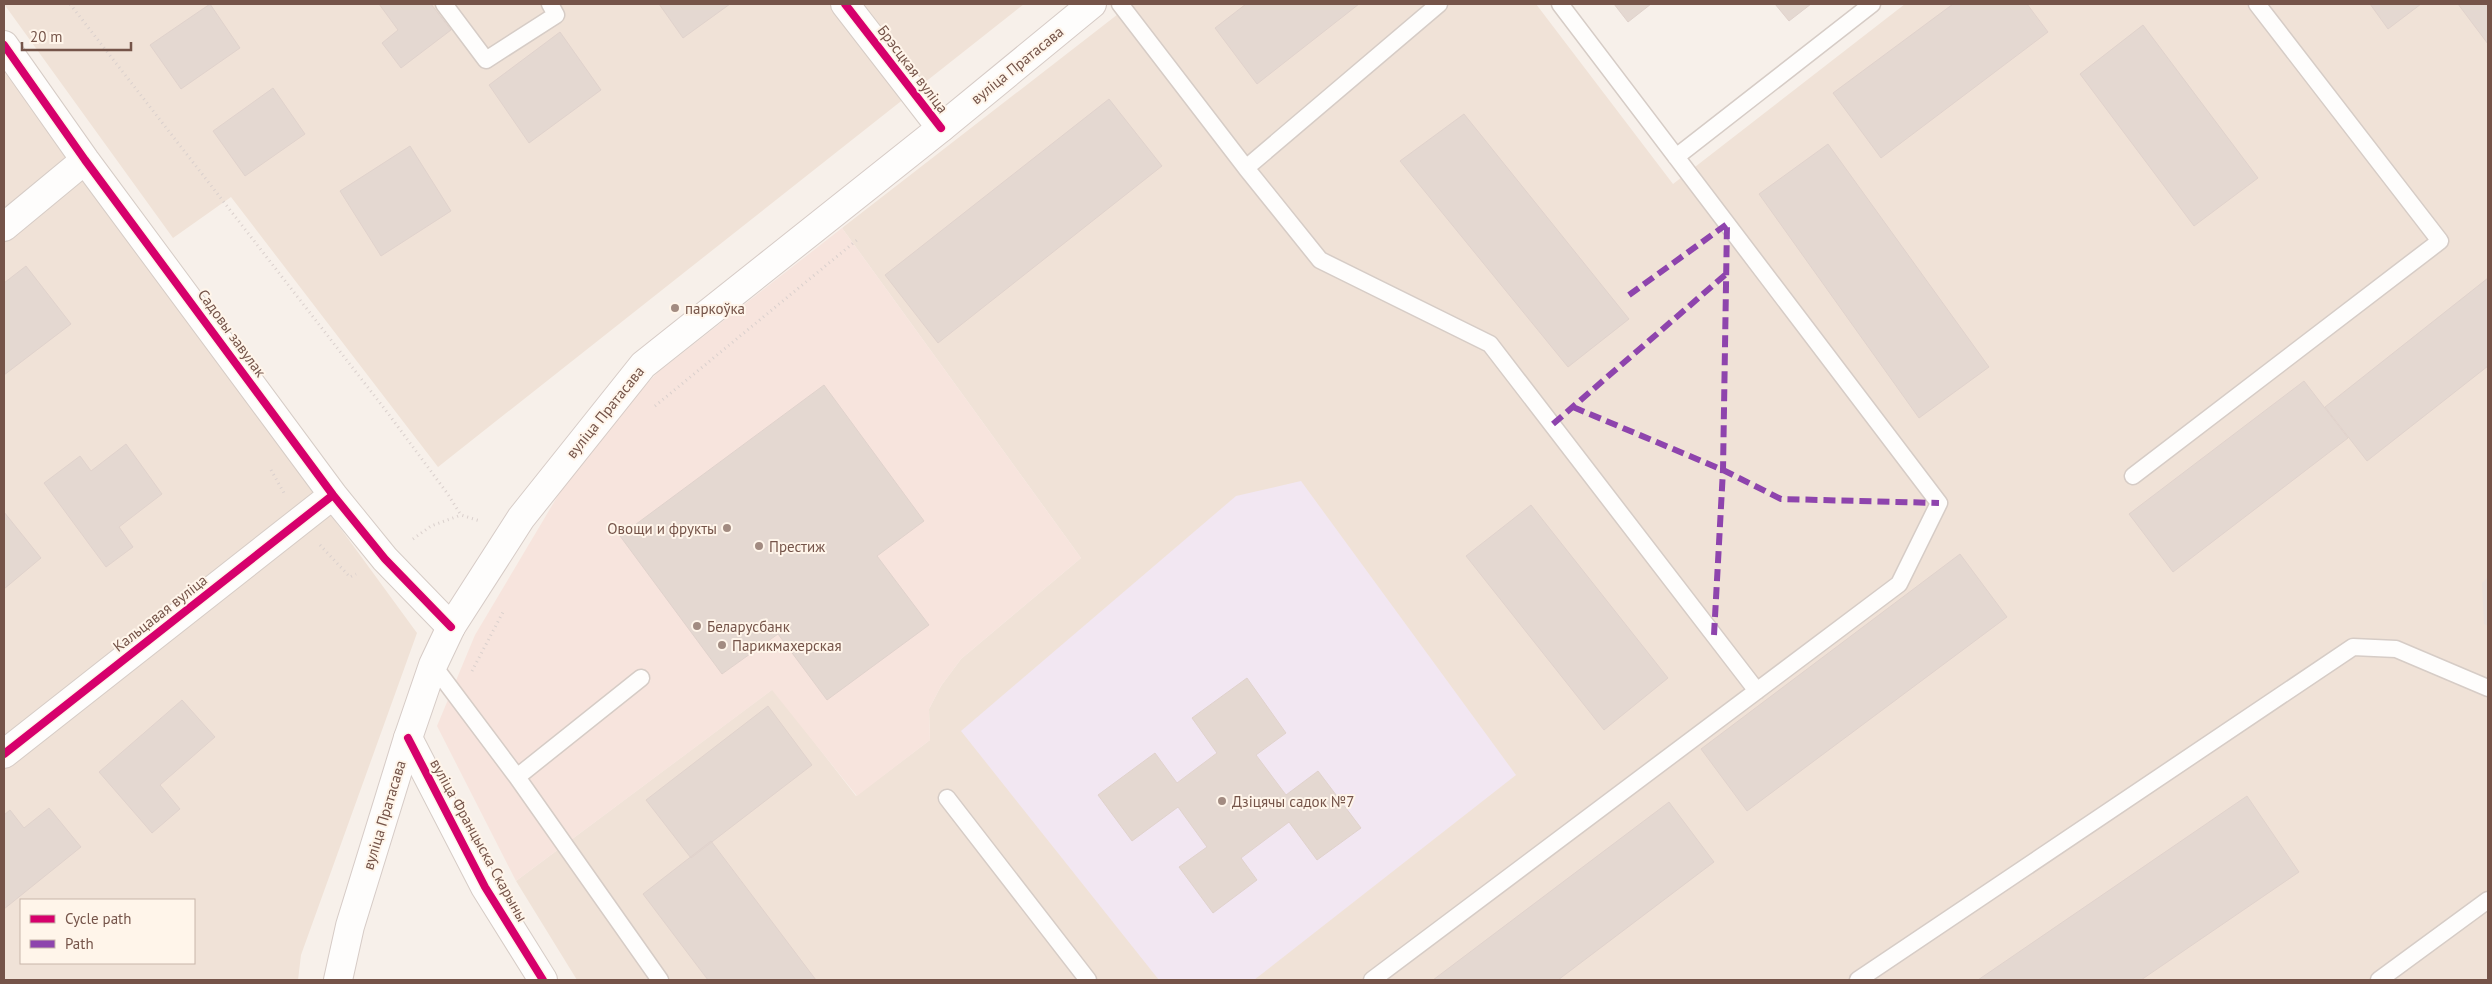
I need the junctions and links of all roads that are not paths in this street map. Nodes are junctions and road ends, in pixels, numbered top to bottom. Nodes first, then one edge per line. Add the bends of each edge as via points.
1 (444, 4) edge
2 (550, 4) edge
3 (845, 4) edge
4 (1092, 4) edge
5 (1120, 4) edge
6 (1439, 4) edge
7 (1560, 4) edge
8 (1872, 4) edge
9 (2258, 4) edge
10 (4, 45) edge
11 (940, 128) junction
12 (1676, 157) junction
13 (85, 160) junction
14 (1246, 168) junction
15 (4, 227) edge
16 (2133, 476) dead end
17 (333, 495) junction
18 (451, 627) junction
19 (433, 665) junction
20 (641, 678) dead end
21 (2488, 688) edge
22 (1757, 691) junction
23 (408, 738) junction
24 (4, 754) edge
25 (517, 777) junction
26 (947, 798) dead end
27 (2488, 900) edge
28 (338, 980) edge
29 (543, 980) edge
30 (660, 980) edge
31 (1088, 980) edge
32 (1372, 980) edge
33 (1858, 980) edge
34 (2379, 980) edge

1 - 2 lane via 486,60 556,15
3 - 11 street, Брэсцкая вуліца
4 - 11 street, вуліца Пратасава
5 - 14 lane
6 - 14 lane
7 - 12 lane
8 - 12 lane
9 - 16 lane via 2440,242
10 - 13 street, Садовы завулак
11 - 18 street, вуліца Пратасава via 643,365 521,518
12 - 22 lane via 1939,503 1899,584
13 - 15 street
13 - 17 street, Садовы завулак
14 - 22 lane via 1320,260 1490,344
17 - 18 street, Садовы завулак via 385,559
17 - 24 street, Кальцавая вуліца
18 - 19 street, вуліца Пратасава
19 - 23 street, вуліца Пратасава
19 - 25 lane
20 - 25 lane
21 - 33 lane via 2396,649 2353,647
22 - 32 lane
23 - 28 street, вуліца Пратасава via 350,926
23 - 29 street, вуліца Францыска Скарыны via 485,887
25 - 30 lane
26 - 31 lane
27 - 34 lane

